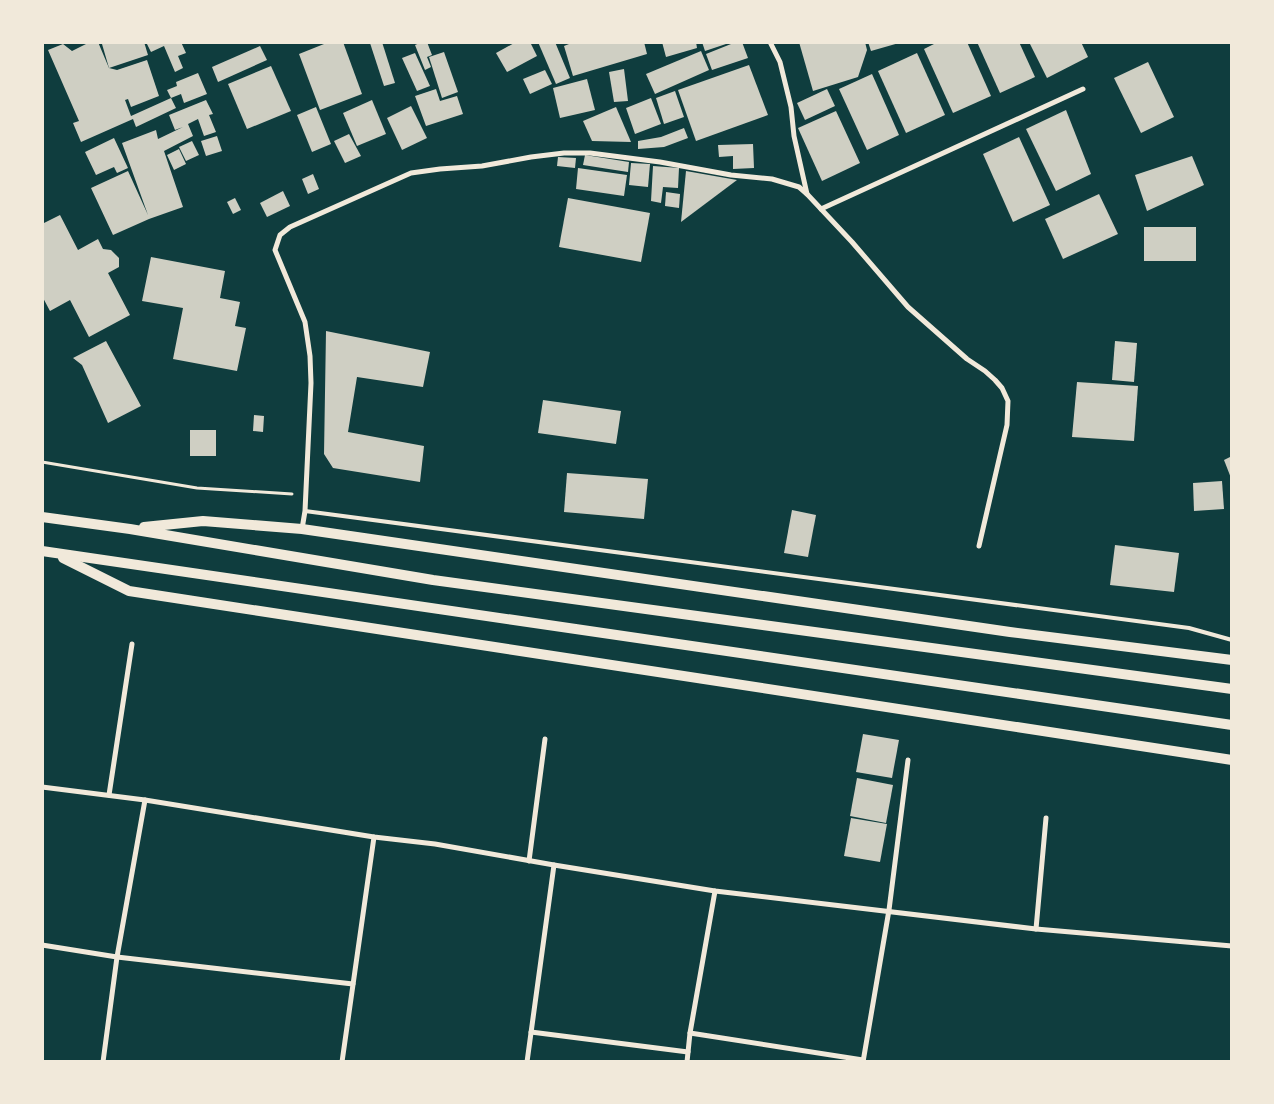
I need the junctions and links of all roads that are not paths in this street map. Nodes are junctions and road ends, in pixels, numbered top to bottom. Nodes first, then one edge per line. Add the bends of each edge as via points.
1 (770, 42) edge
2 (1083, 89) dead end
3 (807, 194) junction
4 (821, 209) junction
5 (305, 511) junction
6 (42, 517) edge
7 (130, 529) junction
8 (302, 529) junction
9 (979, 546) dead end
10 (42, 551) edge
11 (55, 553) junction
12 (1232, 640) edge
13 (132, 644) dead end
14 (1232, 660) edge
15 (1232, 689) edge
16 (1232, 725) edge
17 (545, 739) dead end
18 (908, 760) dead end
19 (1232, 760) edge
20 (42, 787) edge
21 (109, 795) junction
22 (146, 800) junction
23 (1046, 818) dead end
24 (374, 837) junction
25 (529, 861) junction
26 (554, 865) junction
27 (716, 891) junction
28 (890, 910) junction
29 (1036, 929) junction
30 (42, 945) edge
31 (1232, 946) edge
32 (117, 957) junction
33 (353, 984) junction
34 (531, 1032) junction
35 (690, 1033) junction
36 (688, 1052) junction
37 (863, 1061) edge
38 (103, 1062) edge
39 (342, 1062) edge
40 (527, 1062) edge
41 (687, 1062) edge

1 - 3 street via 780,62 791,107
2 - 4 street
3 - 4 street
3 - 5 street via 799,187 772,179 599,154 564,153 411,173 290,227 280,235 275,250 305,322 310,356
4 - 9 street via 908,307 967,359 985,370 1002,388 1008,401 1007,424
5 - 8 street
5 - 12 lane via 1189,628
6 - 7 main road
7 - 8 main road via 203,521
7 - 15 main road via 432,580
8 - 14 main road via 1001,631
10 - 11 main road
11 - 16 main road
11 - 19 main road via 129,591
13 - 21 street
17 - 25 street
18 - 28 street
20 - 21 street
21 - 22 street
22 - 24 street
22 - 32 street
23 - 29 street
24 - 25 street
24 - 33 street
25 - 26 street
26 - 27 street
26 - 34 street
27 - 28 street
27 - 35 street
28 - 29 street
28 - 37 street
29 - 31 street
30 - 32 street
32 - 33 street
32 - 38 street
33 - 39 street
34 - 36 street
34 - 40 street
35 - 36 street
35 - 37 street
36 - 41 street

